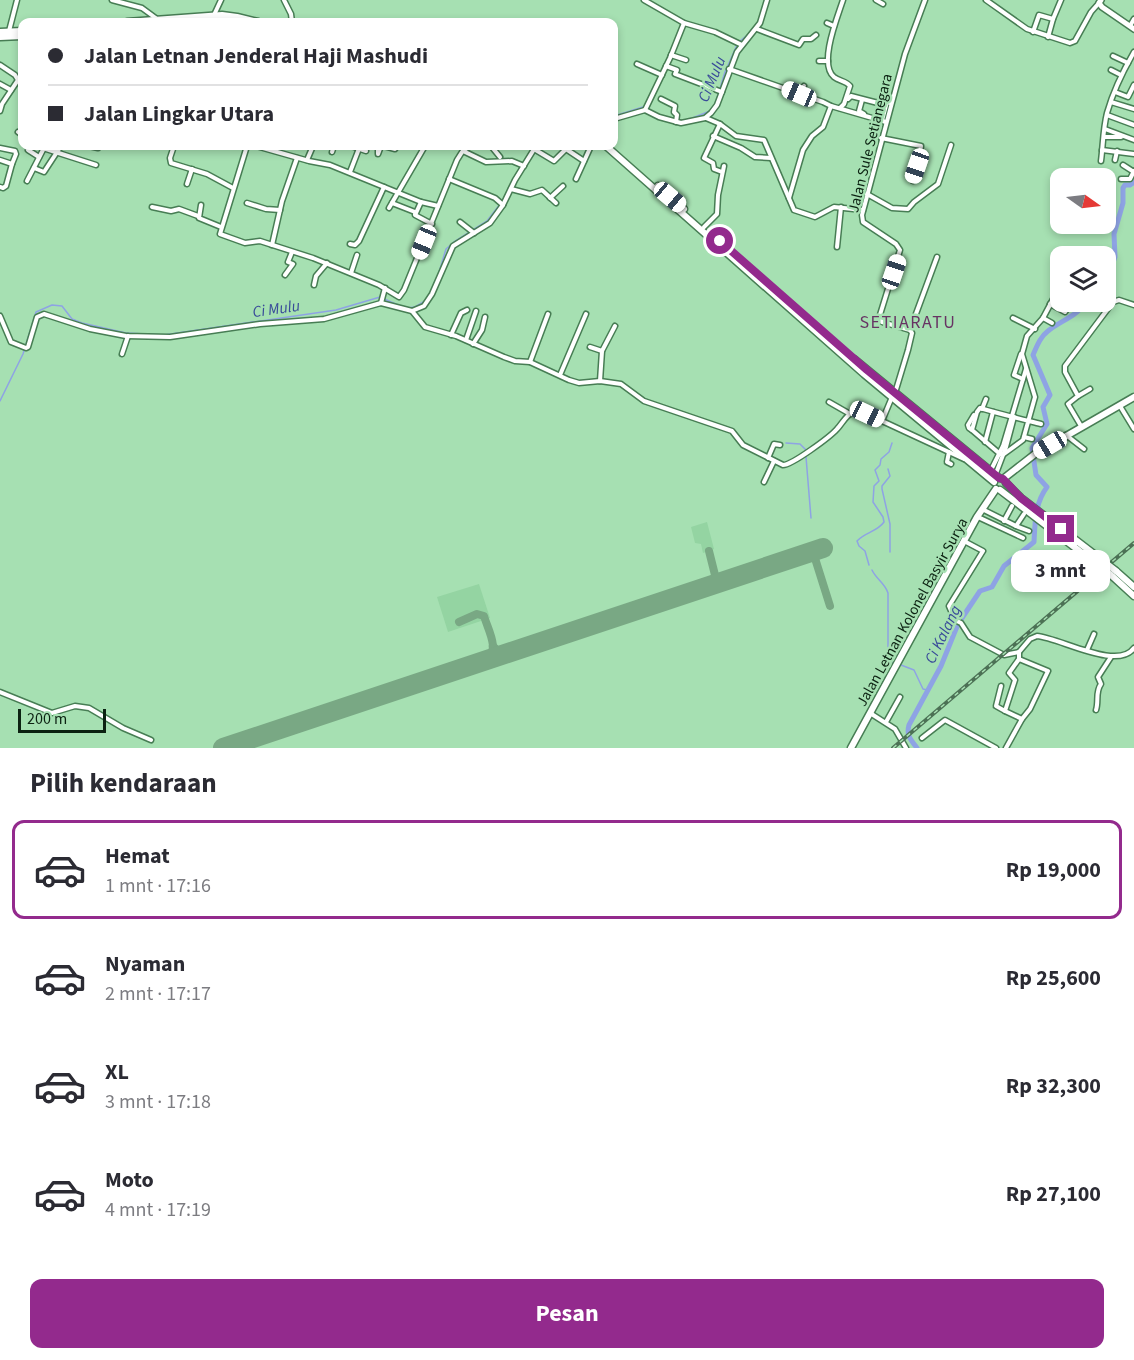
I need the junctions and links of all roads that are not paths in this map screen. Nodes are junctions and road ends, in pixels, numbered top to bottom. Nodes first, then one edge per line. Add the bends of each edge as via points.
1 (17, 0) edge
2 (112, 0) edge
3 (221, 0) edge
4 (284, 0) edge
5 (644, 0) edge
6 (767, 0) edge
7 (843, 0) edge
8 (876, 0) edge
9 (925, 0) edge
10 (986, 0) edge
11 (1061, 0) edge
12 (992, 2) edge
13 (1100, 2) edge
14 (883, 4) dead end
15 (214, 15) junction
16 (156, 18) edge
17 (180, 18) edge
18 (241, 18) edge
19 (292, 18) edge
20 (1053, 19) junction
21 (1134, 19) edge
22 (684, 23) junction
23 (827, 23) dead end
24 (834, 26) junction
25 (1132, 28) edge
26 (757, 29) junction
27 (18, 31) edge
28 (0, 32) edge
29 (9, 32) junction
30 (1033, 32) junction
31 (816, 35) dead end
32 (18, 36) edge
33 (0, 37) edge
34 (1048, 37) junction
35 (740, 44) junction
36 (1134, 52) edge
37 (671, 55) junction
38 (1113, 56) dead end
39 (686, 60) dead end
40 (819, 61) dead end
41 (828, 61) junction
42 (1130, 61) edge
43 (637, 64) dead end
44 (0, 65) edge
45 (666, 66) junction
46 (729, 69) junction
47 (1111, 70) dead end
48 (662, 75) junction
49 (1121, 75) junction
50 (17, 77) joint
51 (0, 84) edge
52 (1134, 85) edge
53 (804, 86) dead end
54 (11, 90) junction
55 (720, 91) junction
56 (1115, 92) junction
57 (799, 94) junction
58 (1128, 97) junction
59 (661, 99) dead end
60 (862, 100) junction
61 (1111, 102) junction
62 (889, 103) junction
63 (846, 105) dead end
64 (831, 106) junction
65 (1123, 106) junction
66 (840, 108) junction
67 (645, 109) junction
68 (1134, 109) edge
69 (0, 111) edge
70 (1107, 116) junction
71 (874, 117) dead end
72 (618, 118) edge
73 (705, 118) junction
74 (676, 121) junction
75 (884, 121) junction
76 (720, 124) junction
77 (1134, 125) edge
78 (1105, 129) junction
79 (713, 136) junction
80 (1104, 137) junction
81 (1122, 137) junction
82 (881, 138) junction
83 (1134, 140) edge
84 (951, 145) dead end
85 (0, 148) edge
86 (618, 149) edge
87 (28, 150) edge
88 (42, 150) edge
89 (49, 150) edge
90 (58, 150) edge
91 (173, 150) edge
92 (246, 150) edge
93 (270, 150) edge
94 (311, 150) edge
95 (358, 150) edge
96 (423, 150) edge
97 (494, 150) edge
98 (533, 150) edge
99 (539, 150) edge
100 (565, 150) edge
101 (571, 150) edge
102 (589, 150) edge
103 (611, 150) edge
104 (1102, 150) junction
105 (463, 151) joint
106 (1117, 151) junction
107 (56, 154) junction
108 (1134, 154) edge
109 (39, 157) junction
110 (500, 157) dead end
111 (297, 158) junction
112 (771, 158) junction
113 (0, 160) edge
114 (307, 160) junction
115 (1115, 160) dead end
116 (584, 161) junction
117 (1101, 161) dead end
118 (12, 164) junction
119 (96, 165) dead end
120 (523, 165) junction
121 (1123, 165) dead end
122 (724, 166) dead end
123 (34, 168) junction
124 (192, 169) junction
125 (350, 172) junction
126 (722, 172) junction
127 (1134, 172) edge
128 (449, 178) junction
129 (576, 179) dead end
130 (1121, 179) dead end
131 (27, 181) dead end
132 (913, 182) dead end
133 (187, 184) dead end
134 (563, 186) dead end
135 (0, 187) edge
136 (233, 188) junction
137 (384, 188) junction
138 (512, 190) junction
139 (398, 192) junction
140 (867, 194) junction
141 (550, 198) junction
142 (789, 199) junction
143 (421, 202) junction
144 (247, 203) dead end
145 (392, 203) junction
146 (501, 203) junction
147 (555, 203) dead end
148 (201, 205) dead end
149 (438, 206) junction
150 (152, 207) dead end
151 (841, 207) junction
152 (389, 208) dead end
153 (280, 210) junction
154 (863, 210) junction
155 (416, 213) junction
156 (198, 216) junction
157 (460, 222) dead end
158 (697, 222) junction
159 (432, 224) junction
160 (221, 227) junction
161 (704, 227) junction
162 (473, 231) junction
163 (350, 244) dead end
164 (272, 245) junction
165 (837, 247) dead end
166 (292, 252) junction
167 (357, 255) dead end
168 (937, 257) dead end
169 (327, 263) junction
170 (351, 273) junction
171 (285, 275) dead end
172 (314, 285) dead end
173 (383, 295) junction
174 (1050, 304) edge
175 (1134, 305) edge
176 (467, 310) dead end
177 (411, 311) junction
178 (476, 311) dead end
179 (548, 314) dead end
180 (586, 314) dead end
181 (0, 316) edge
182 (485, 317) dead end
183 (1013, 318) dead end
184 (1043, 318) junction
185 (1052, 322) dead end
186 (1027, 326) junction
187 (615, 327) dead end
188 (1035, 329) junction
189 (910, 330) junction
190 (451, 335) junction
191 (128, 336) junction
192 (1027, 336) junction
193 (466, 340) junction
194 (472, 344) junction
195 (590, 347) dead end
196 (602, 351) junction
197 (122, 354) dead end
198 (1022, 354) junction
199 (530, 362) junction
200 (1026, 369) junction
201 (866, 372) junction
202 (560, 375) junction
203 (1023, 379) junction
204 (600, 381) junction
205 (1090, 389) dead end
206 (893, 394) junction
207 (1078, 396) junction
208 (1134, 398) edge
209 (986, 399) dead end
210 (829, 402) dead end
211 (1120, 405) junction
212 (982, 409) junction
213 (993, 412) junction
214 (850, 414) junction
215 (920, 416) junction
216 (1013, 416) junction
217 (882, 421) junction
218 (1029, 421) junction
219 (1041, 424) dead end
220 (1081, 426) junction
221 (1134, 429) edge
222 (1066, 435) junction
223 (1024, 437) junction
224 (1032, 439) dead end
225 (985, 442) junction
226 (780, 445) dead end
227 (1004, 447) junction
228 (1012, 448) junction
229 (1084, 449) dead end
230 (949, 452) junction
231 (1001, 454) junction
232 (768, 458) junction
233 (774, 461) junction
234 (970, 462) junction
235 (951, 464) dead end
236 (996, 480) junction
237 (764, 482) dead end
238 (1012, 506) dead end
239 (981, 509) junction
240 (1027, 510) junction
241 (977, 517) junction
242 (1004, 521) junction
243 (1016, 526) junction
244 (1029, 531) dead end
245 (1023, 538) dead end
246 (964, 541) junction
247 (1113, 573) junction
248 (1134, 587) edge
249 (1134, 596) edge
250 (1094, 634) dead end
251 (1134, 648) edge
252 (1087, 650) junction
253 (1019, 652) junction
254 (1112, 657) junction
255 (1019, 659) junction
256 (1001, 686) dead end
257 (0, 692) edge
258 (900, 697) dead end
259 (1096, 710) dead end
260 (1005, 711) junction
261 (870, 713) junction
262 (1022, 719) junction
263 (886, 722) junction
264 (922, 738) dead end
265 (151, 740) dead end
266 (851, 748) edge
267 (906, 748) edge
268 (996, 748) edge
269 (1006, 748) edge

1 - 29 street
2 - 16 street via 142,8
3 - 15 street
4 - 19 street
5 - 22 street
6 - 26 street
7 - 24 street
8 - 14 street
9 - 62 street, Jalan Sule Setianegara
10 - 12 street
11 - 20 street
12 - 30 street
13 - 25 street
13 - 34 street via 1073,42
15 - 17 main road
15 - 18 main road
20 - 30 street via 1039,15
20 - 34 street
21 - 25 street
22 - 35 street
22 - 37 street
23 - 24 street
24 - 41 street
26 - 31 street via 799,45 802,39
26 - 35 street
27 - 29 main road
28 - 29 main road
30 - 34 street
32 - 33 main road
35 - 46 street
36 - 42 street
37 - 39 street
37 - 45 street
38 - 42 street
40 - 41 street
41 - 66 street via 834,78 850,86
42 - 49 street
43 - 48 street
44 - 50 street
45 - 48 street
45 - 55 street via 677,70 675,74
46 - 55 street
46 - 57 street
47 - 49 street
48 - 67 street
49 - 56 street
50 - 54 street
51 - 54 street
52 - 58 street
53 - 57 street
54 - 69 street
55 - 73 street via 716,108
56 - 58 street
56 - 61 street
57 - 64 street
58 - 65 street
59 - 74 street via 675,106
60 - 62 street
60 - 63 street via 849,96
60 - 71 street via 860,112
61 - 65 street
61 - 70 street
62 - 75 street, Jalan Sule Setianegara
64 - 66 street
64 - 142 street via 823,127 803,150
65 - 68 street
66 - 75 street
67 - 72 street
67 - 74 street
70 - 77 street
70 - 78 street
73 - 74 street
73 - 76 street
75 - 82 street, Jalan Sule Setianegara
76 - 79 street
76 - 112 street via 736,136 764,140
78 - 80 street
78 - 81 street
79 - 112 street via 754,157
79 - 126 street via 705,158
80 - 81 street
80 - 104 street
81 - 83 street
82 - 132 street via 921,146
82 - 140 street, Jalan Sule Setianegara
84 - 140 street via 938,184 908,209 892,208
85 - 118 street via 16,152
86 - 158 main road
87 - 109 street
88 - 109 street
89 - 107 street
90 - 107 street
91 - 124 street via 170,162
92 - 136 street
93 - 111 street
94 - 114 street
95 - 125 street
96 - 139 street
97 - 110 street
98 - 120 street
99 - 100 street via 554,161
101 - 116 street
102 - 116 street
103 - 158 main road
104 - 106 street
104 - 117 street
105 - 120 street via 486,162 512,161
105 - 128 street
106 - 108 street
106 - 115 street
107 - 119 street
107 - 123 street via 44,172
109 - 123 street
111 - 114 street
111 - 153 street
112 - 142 street
113 - 118 street
114 - 125 street
116 - 129 street
118 - 135 street via 6,186
120 - 138 street
121 - 127 street
122 - 126 street
123 - 131 street
124 - 133 street
124 - 136 street
125 - 137 street
126 - 161 street via 717,214
127 - 130 street via 1130,179
128 - 146 street
128 - 149 street
134 - 141 street
136 - 160 street
137 - 139 street
137 - 163 street via 359,241
138 - 141 street via 531,194 541,190
138 - 146 street
139 - 143 street
139 - 145 street
140 - 154 street, Jalan Sule Setianegara
141 - 147 street
142 - 151 street via 794,210 815,217
143 - 149 street
143 - 155 street
144 - 153 street
145 - 152 street
145 - 155 street
146 - 162 street via 488,225
148 - 156 street
149 - 159 street
150 - 156 street via 179,209
151 - 154 street
151 - 165 street
153 - 164 street
154 - 189 street, Jalan Sule Setianegara via 863,222 900,250 879,319
155 - 159 street
156 - 160 street
157 - 162 street
158 - 161 main road
158 - 201 main road
159 - 173 street via 401,295
160 - 164 street via 223,236
161 - 201 main road
162 - 177 street via 453,246 424,306
164 - 166 street
166 - 169 street
166 - 171 street via 288,262 293,264
167 - 170 street
168 - 189 street
169 - 170 street
169 - 172 street
170 - 173 street
173 - 177 street
173 - 191 street via 324,319 174,336
174 - 184 street
175 - 207 street via 1112,302 1064,367
176 - 190 street via 461,313
177 - 190 street via 425,327
178 - 193 street
179 - 199 street
180 - 202 street
181 - 191 street via 11,342 24,348 28,347 38,315 44,314
182 - 194 street
183 - 186 street
184 - 185 street
184 - 188 street
186 - 188 street
186 - 192 street
187 - 196 street
188 - 192 street
189 - 206 street via 911,340
190 - 193 street
191 - 197 street
192 - 198 street
193 - 194 street
194 - 199 street via 515,361
195 - 196 street
196 - 204 street
198 - 200 street
198 - 203 street via 1014,375
199 - 202 street
200 - 203 street
200 - 218 street via 1035,396
201 - 206 main road
202 - 204 street via 579,383
203 - 216 street
204 - 232 street via 621,384 644,401 732,431 742,445
205 - 207 street
206 - 215 main road
206 - 217 street
207 - 220 street via 1068,404
208 - 211 main road, Jalan Letnan Kolonel Basyir Surya
209 - 212 street
210 - 214 street
211 - 220 main road, Jalan Letnan Kolonel Basyir Surya
211 - 221 street
212 - 213 street
212 - 225 street via 977,412 972,430
213 - 216 street
213 - 225 street
214 - 217 street via 860,412
214 - 233 street via 836,431 804,455 786,465
215 - 234 main road
215 - 236 main road
216 - 218 street
216 - 227 street
217 - 230 street
218 - 219 street
218 - 223 street
220 - 222 main road, Jalan Letnan Kolonel Basyir Surya
222 - 229 street
222 - 236 main road, Jalan Letnan Kolonel Basyir Surya
223 - 224 street
223 - 228 street
225 - 231 street
226 - 232 street via 774,444
227 - 228 street
227 - 231 street
228 - 231 street
230 - 234 street
230 - 235 street via 947,462
231 - 236 street
232 - 233 street
233 - 237 street
234 - 236 main road
236 - 239 main road, Jalan Letnan Kolonel Basyir Surya
236 - 240 main road
238 - 242 street
239 - 241 main road, Jalan Letnan Kolonel Basyir Surya
239 - 242 street
240 - 243 street
240 - 247 main road, bridge
241 - 245 street
241 - 246 main road, Jalan Letnan Kolonel Basyir Surya
242 - 243 street
243 - 244 street
246 - 253 street via 983,551 950,602 955,620 962,623 968,635 1002,654
246 - 261 main road, Jalan Letnan Kolonel Basyir Surya
247 - 248 main road
247 - 249 main road
250 - 252 street
251 - 254 street via 1128,654
252 - 253 street via 1037,636
252 - 254 street
253 - 255 street
254 - 259 street via 1098,678 1101,684
255 - 260 street via 1009,673 1015,680
255 - 262 street via 1048,670
256 - 260 street via 996,706
257 - 265 street via 52,713 75,706 88,708
258 - 263 street
260 - 262 street
261 - 263 street
261 - 266 main road, Jalan Letnan Kolonel Basyir Surya
262 - 269 street
263 - 267 street
264 - 268 street via 945,720

